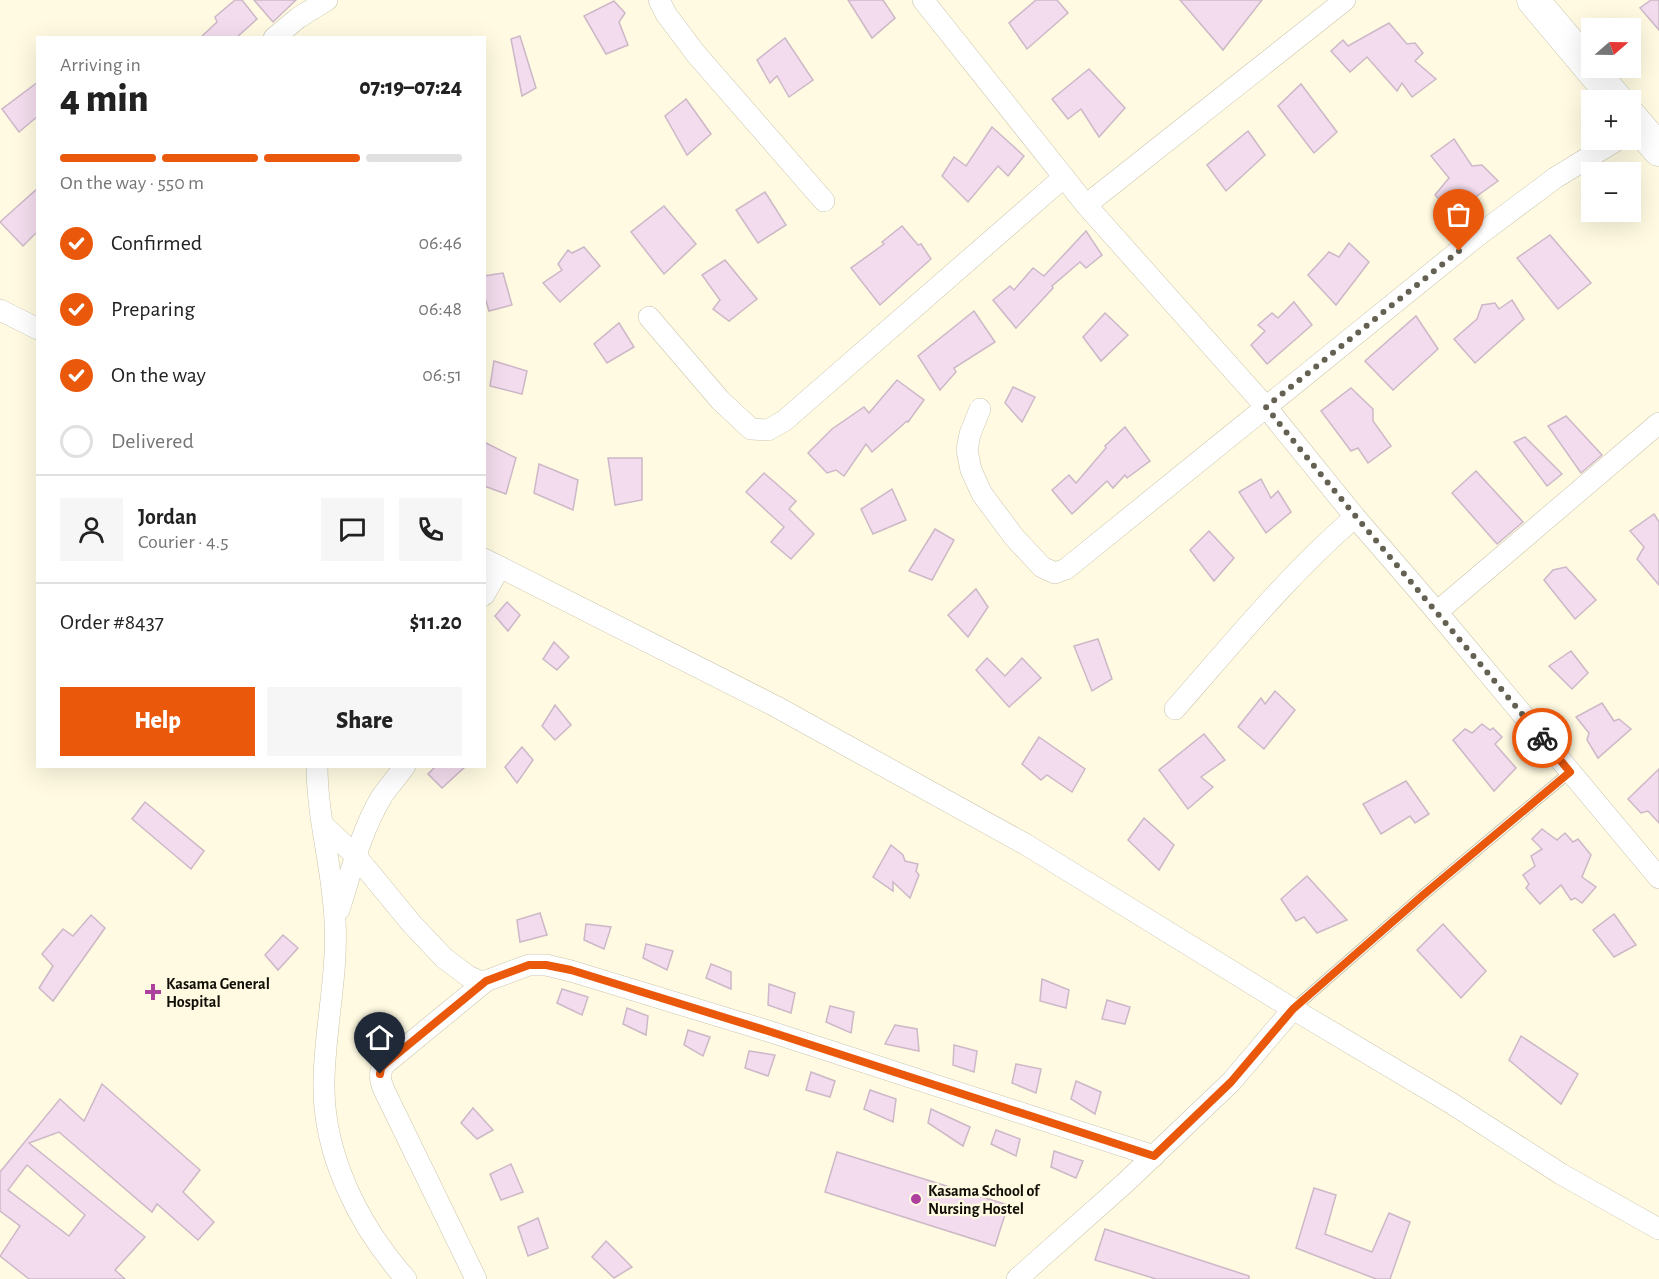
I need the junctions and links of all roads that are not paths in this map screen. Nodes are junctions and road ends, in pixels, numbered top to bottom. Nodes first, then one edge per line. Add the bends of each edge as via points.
1 (327, 0) edge
2 (659, 0) edge
3 (923, 0) edge
4 (1345, 0) edge
5 (1533, 0) edge
6 (276, 36) edge
7 (1609, 90) edge
8 (1641, 137) edge
9 (1596, 150) edge
10 (1659, 150) edge
11 (1064, 177) junction
12 (824, 201) dead end
13 (1086, 205) junction
14 (0, 310) edge
15 (649, 317) dead end
16 (36, 325) edge
17 (1266, 407) junction
18 (980, 409) dead end
19 (1659, 423) edge
20 (1355, 517) junction
21 (492, 563) edge
22 (486, 587) edge
23 (1437, 612) junction
24 (1175, 709) dead end
25 (317, 768) edge
26 (403, 768) edge
27 (1570, 772) junction
28 (324, 826) junction
29 (356, 856) junction
30 (1657, 873) edge
31 (335, 922) junction
32 (486, 981) junction
33 (1293, 1009) junction
34 (1154, 1156) junction
35 (1659, 1229) edge
36 (406, 1279) edge
37 (476, 1279) edge
38 (1017, 1279) edge

1 - 6 street
2 - 12 street via 696,54
3 - 11 street
4 - 13 street
5 - 7 main road
8 - 10 main road
9 - 17 street via 1476,237
11 - 13 street
11 - 15 street via 784,422 768,430 751,429 720,400
13 - 17 street
14 - 16 street
17 - 18 street via 1073,564 1055,573 1041,567 1014,537 982,494 971,470 969,434
17 - 20 street
19 - 23 street
20 - 23 street
20 - 24 street via 1290,578
21 - 22 street
21 - 33 street via 775,706 994,827
23 - 27 street
25 - 28 street
26 - 29 street via 382,796
27 - 30 street
27 - 33 lane
28 - 29 street
28 - 31 street
29 - 31 street
29 - 32 street via 444,958 468,976
31 - 36 street via 324,1082 329,1131 355,1207
32 - 34 street via 529,965 571,970
32 - 37 street via 385,1064 380,1074 384,1090
33 - 34 street via 1231,1082
33 - 35 street via 1561,1174
34 - 38 street

